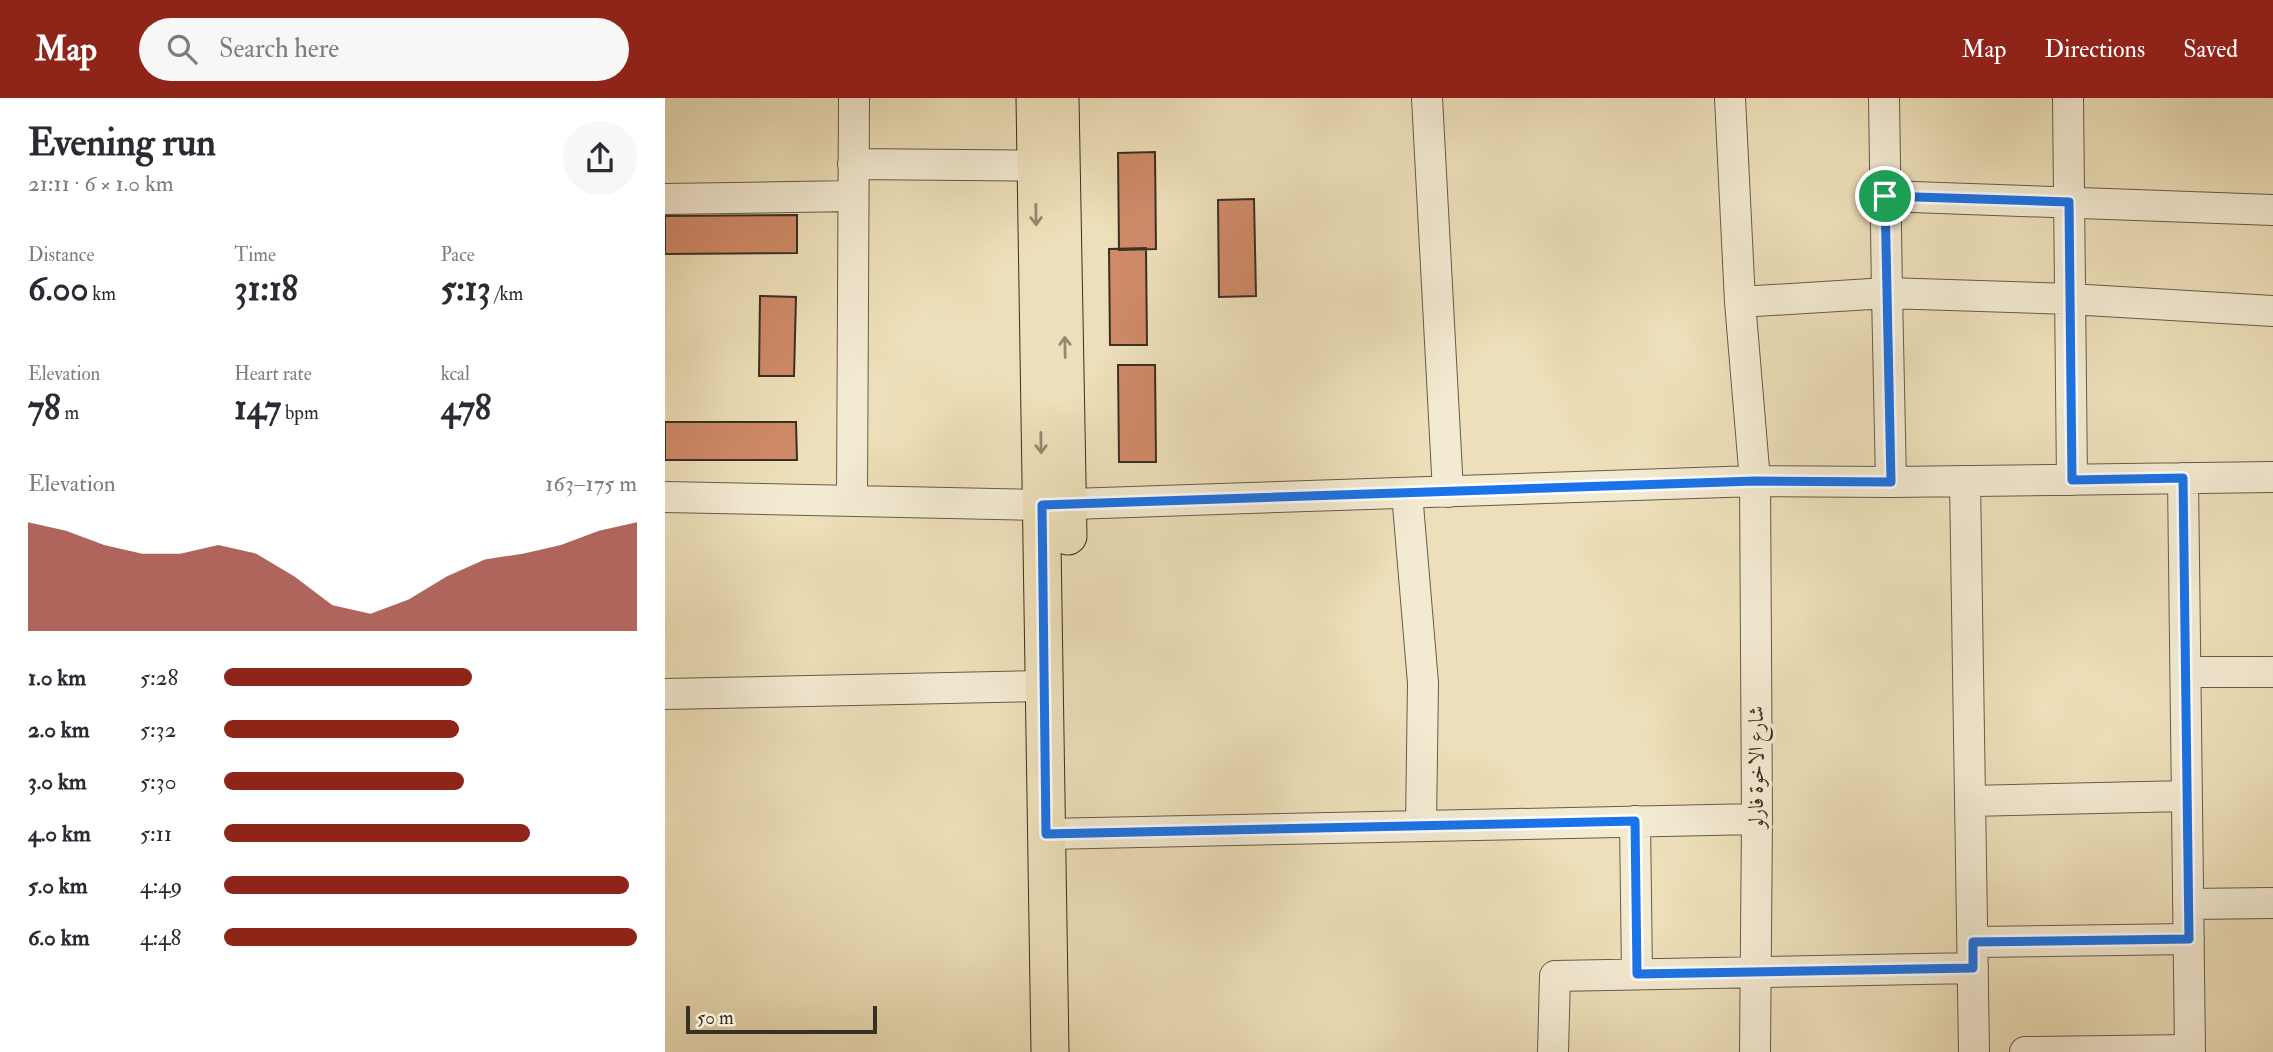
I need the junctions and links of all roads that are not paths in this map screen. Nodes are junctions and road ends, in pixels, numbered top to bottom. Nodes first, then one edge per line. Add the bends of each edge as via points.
1 (854, 98) edge
2 (1035, 98) edge
3 (1060, 98) edge
4 (1427, 98) edge
5 (1730, 98) edge
6 (1884, 98) edge
7 (2067, 98) edge
8 (853, 164) junction
9 (1048, 167) junction
10 (853, 196) junction
11 (1885, 196) junction
12 (665, 198) edge
13 (2069, 202) junction
14 (2273, 210) edge
15 (1887, 293) junction
16 (2070, 299) junction
17 (1740, 302) junction
18 (2273, 310) edge
19 (2273, 477) edge
20 (2183, 478) junction
21 (2072, 480) junction
22 (1755, 481) junction
23 (1965, 481) junction
24 (1891, 482) junction
25 (1448, 492) junction
26 (1407, 493) junction
27 (665, 497) edge
28 (852, 500) junction
29 (1055, 504) junction
30 (2186, 672) junction
31 (2273, 672) edge
32 (1045, 686) junction
33 (665, 694) edge
34 (2187, 796) junction
35 (1970, 801) junction
36 (1757, 819) junction
37 (1635, 821) junction
38 (1421, 825) junction
39 (1056, 834) junction
40 (2273, 903) edge
41 (2188, 904) junction
42 (2189, 939) junction
43 (1973, 955) junction
44 (1755, 971) junction
45 (1637, 974) junction
46 (2190, 1051) edge
47 (1050, 1052) edge
48 (1068, 1052) edge
49 (1553, 1052) edge
50 (1755, 1052) edge
51 (1974, 1052) edge
52 (2025, 1052) edge

1 - 8 street
2 - 9 main road
3 - 9 main road
4 - 25 street
5 - 17 street, شارع الاخوة فارلو
6 - 11 street
7 - 13 street
8 - 9 street
8 - 10 street
9 - 29 main road
10 - 12 street
10 - 28 street
11 - 13 street
11 - 15 street
13 - 14 street
13 - 16 street
15 - 16 street
15 - 17 street
15 - 24 street
16 - 18 street
16 - 21 street
17 - 22 street, شارع الاخوة فارلو
19 - 20 street
20 - 21 street
20 - 30 street
21 - 23 street
22 - 24 street
22 - 25 street
22 - 36 street, شارع الاخوة فارلو
23 - 24 street
23 - 35 street
25 - 26 street
26 - 29 street
26 - 38 street via 1423,683
27 - 28 street
28 - 29 street
29 - 32 main road
29 - 39 main road
30 - 31 street
30 - 34 street
32 - 33 street
32 - 39 main road
34 - 35 street
34 - 41 street
35 - 43 street
36 - 37 street
36 - 44 street, شارع الاخوة فارلو
37 - 38 street
37 - 45 street
38 - 39 street
39 - 47 main road
39 - 48 main road
40 - 41 street
41 - 42 street
42 - 43 street
42 - 46 street
43 - 44 street
43 - 51 street
44 - 45 street
44 - 50 street, شارع الاخوة فارلو
45 - 49 street via 1555,976
46 - 52 street

